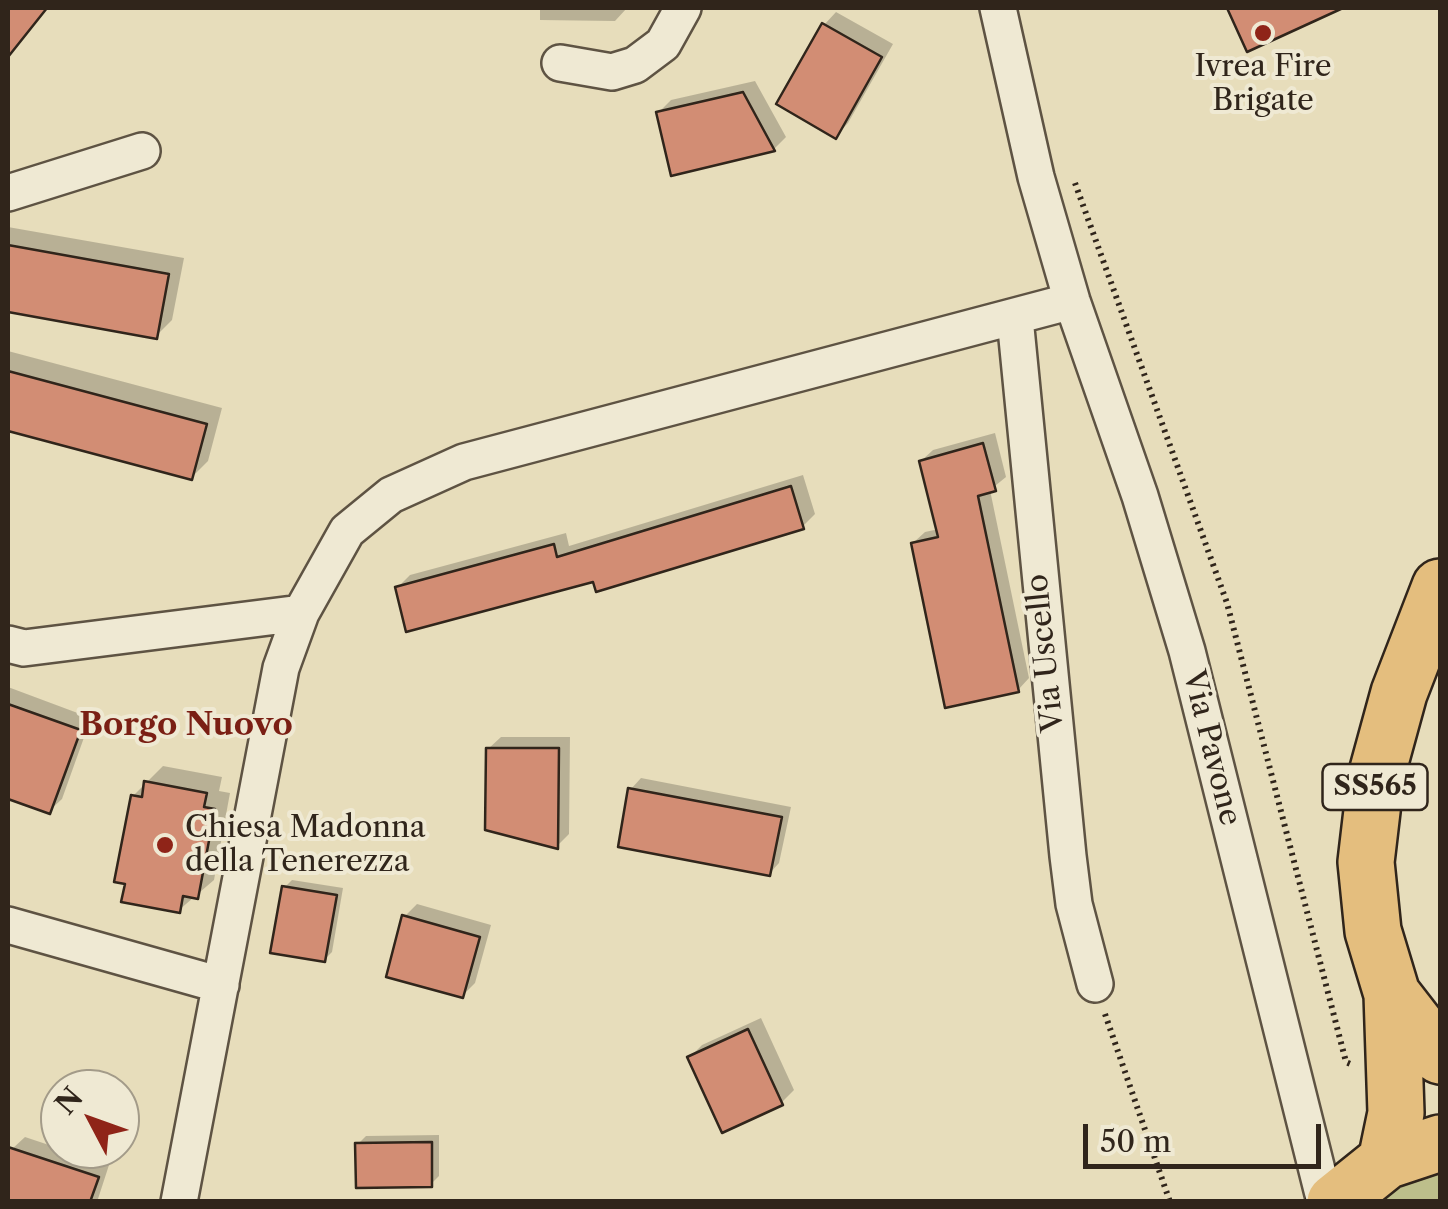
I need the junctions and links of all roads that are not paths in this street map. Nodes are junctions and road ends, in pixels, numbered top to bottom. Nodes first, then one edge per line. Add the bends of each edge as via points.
1 (683, 8) edge
2 (998, 8) edge
3 (560, 63) dead end
4 (142, 151) dead end
5 (8, 192) edge
6 (1072, 301) junction
7 (1015, 318) junction
8 (1440, 587) edge
9 (301, 613) junction
10 (8, 644) edge
11 (8, 925) edge
12 (1095, 984) road end
13 (221, 985) junction
14 (1418, 1061) edge
15 (1440, 1143) edge
16 (1386, 1160) junction
17 (179, 1202) edge
18 (1325, 1202) edge
19 (1335, 1202) edge

1 - 3 street via 663,44 635,65 612,72
2 - 6 street, Via Pavone
4 - 5 street
6 - 7 street
6 - 18 street, Via Pavone via 1186,652
7 - 9 street via 464,462 391,495 347,532
7 - 12 street, Via Uscello via 1068,856
8 - 14 main road, SS565 via 1399,693 1376,777 1366,862 1373,931
9 - 10 street via 24,648
9 - 13 street via 281,668
11 - 13 street
13 - 17 street
14 - 16 main road
15 - 16 main road
16 - 19 main road

